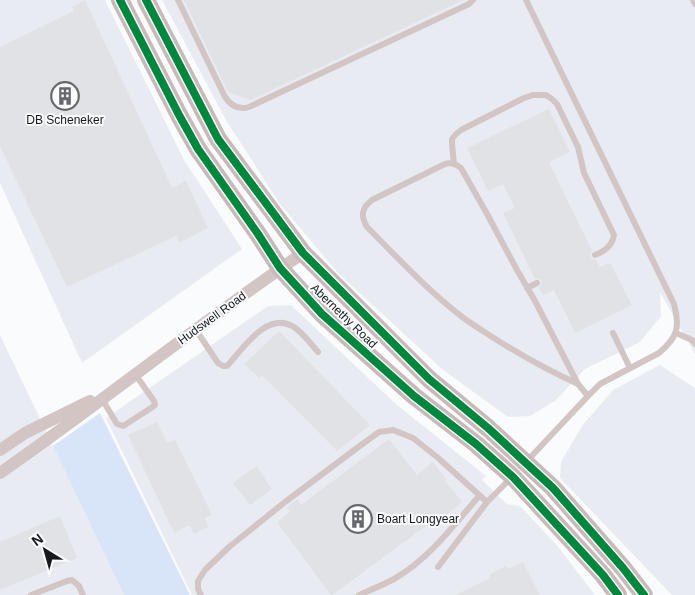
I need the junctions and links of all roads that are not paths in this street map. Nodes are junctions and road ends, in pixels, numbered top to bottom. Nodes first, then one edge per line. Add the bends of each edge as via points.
1 (120, 0) edge
2 (146, 0) edge
3 (178, 0) edge
4 (473, 0) edge
5 (526, 0) edge
6 (693, 0) edge
7 (695, 4) edge
8 (454, 164) junction
9 (303, 253) junction
10 (595, 255) dead end
11 (280, 268) junction
12 (537, 283) dead end
13 (527, 288) junction
14 (196, 330) junction
15 (613, 332) dead end
16 (676, 333) junction
17 (695, 344) edge
18 (318, 352) dead end
19 (630, 368) junction
20 (136, 374) junction
21 (578, 384) junction
22 (121, 385) junction
23 (588, 396) junction
24 (102, 399) junction
25 (0, 450) edge
26 (526, 462) junction
27 (0, 473) edge
28 (512, 477) junction
29 (479, 496) junction
30 (487, 502) junction
31 (438, 567) dead end
32 (31, 595) edge
33 (83, 595) edge
34 (201, 595) edge
35 (359, 595) edge
36 (618, 595) edge
37 (644, 595) edge

1 - 11 main road, Abernethy Road via 198,149
2 - 9 main road, Abernethy Road via 218,139
3 - 4 lane via 225,97 232,105 243,109
5 - 16 lane via 674,304 678,316
6 - 7 lane
8 - 10 lane via 452,139 461,130 524,98 540,94 552,98 578,147 584,173 614,235 607,249
8 - 13 lane via 461,168
8 - 21 lane via 445,164 372,200 363,210 363,220 424,283 466,319 532,362
9 - 11 street, Hudswell Road
9 - 26 main road, Abernethy Road via 429,379
11 - 14 street, Hudswell Road
11 - 28 main road, Abernethy Road via 322,314
12 - 13 lane
13 - 21 lane
14 - 18 lane via 223,366 263,328 274,323 294,327
14 - 20 street, Hudswell Road
15 - 19 lane
16 - 17 lane
16 - 19 lane via 659,353
19 - 23 lane via 600,384
20 - 22 street, Hudswell Road
20 - 24 lane via 154,401 151,408 123,426 117,424
21 - 23 lane
22 - 24 street, Hudswell Road
22 - 25 street, Hudswell Road via 25,433
23 - 26 lane
24 - 27 street, Hudswell Road
26 - 28 lane
26 - 37 main road, Abernethy Road via 559,495
28 - 30 lane
28 - 36 main road, Abernethy Road
29 - 30 lane
29 - 34 lane via 413,438 393,430 379,432 229,547 198,581
29 - 35 lane via 422,558 395,578
30 - 31 lane
32 - 33 lane via 72,580

